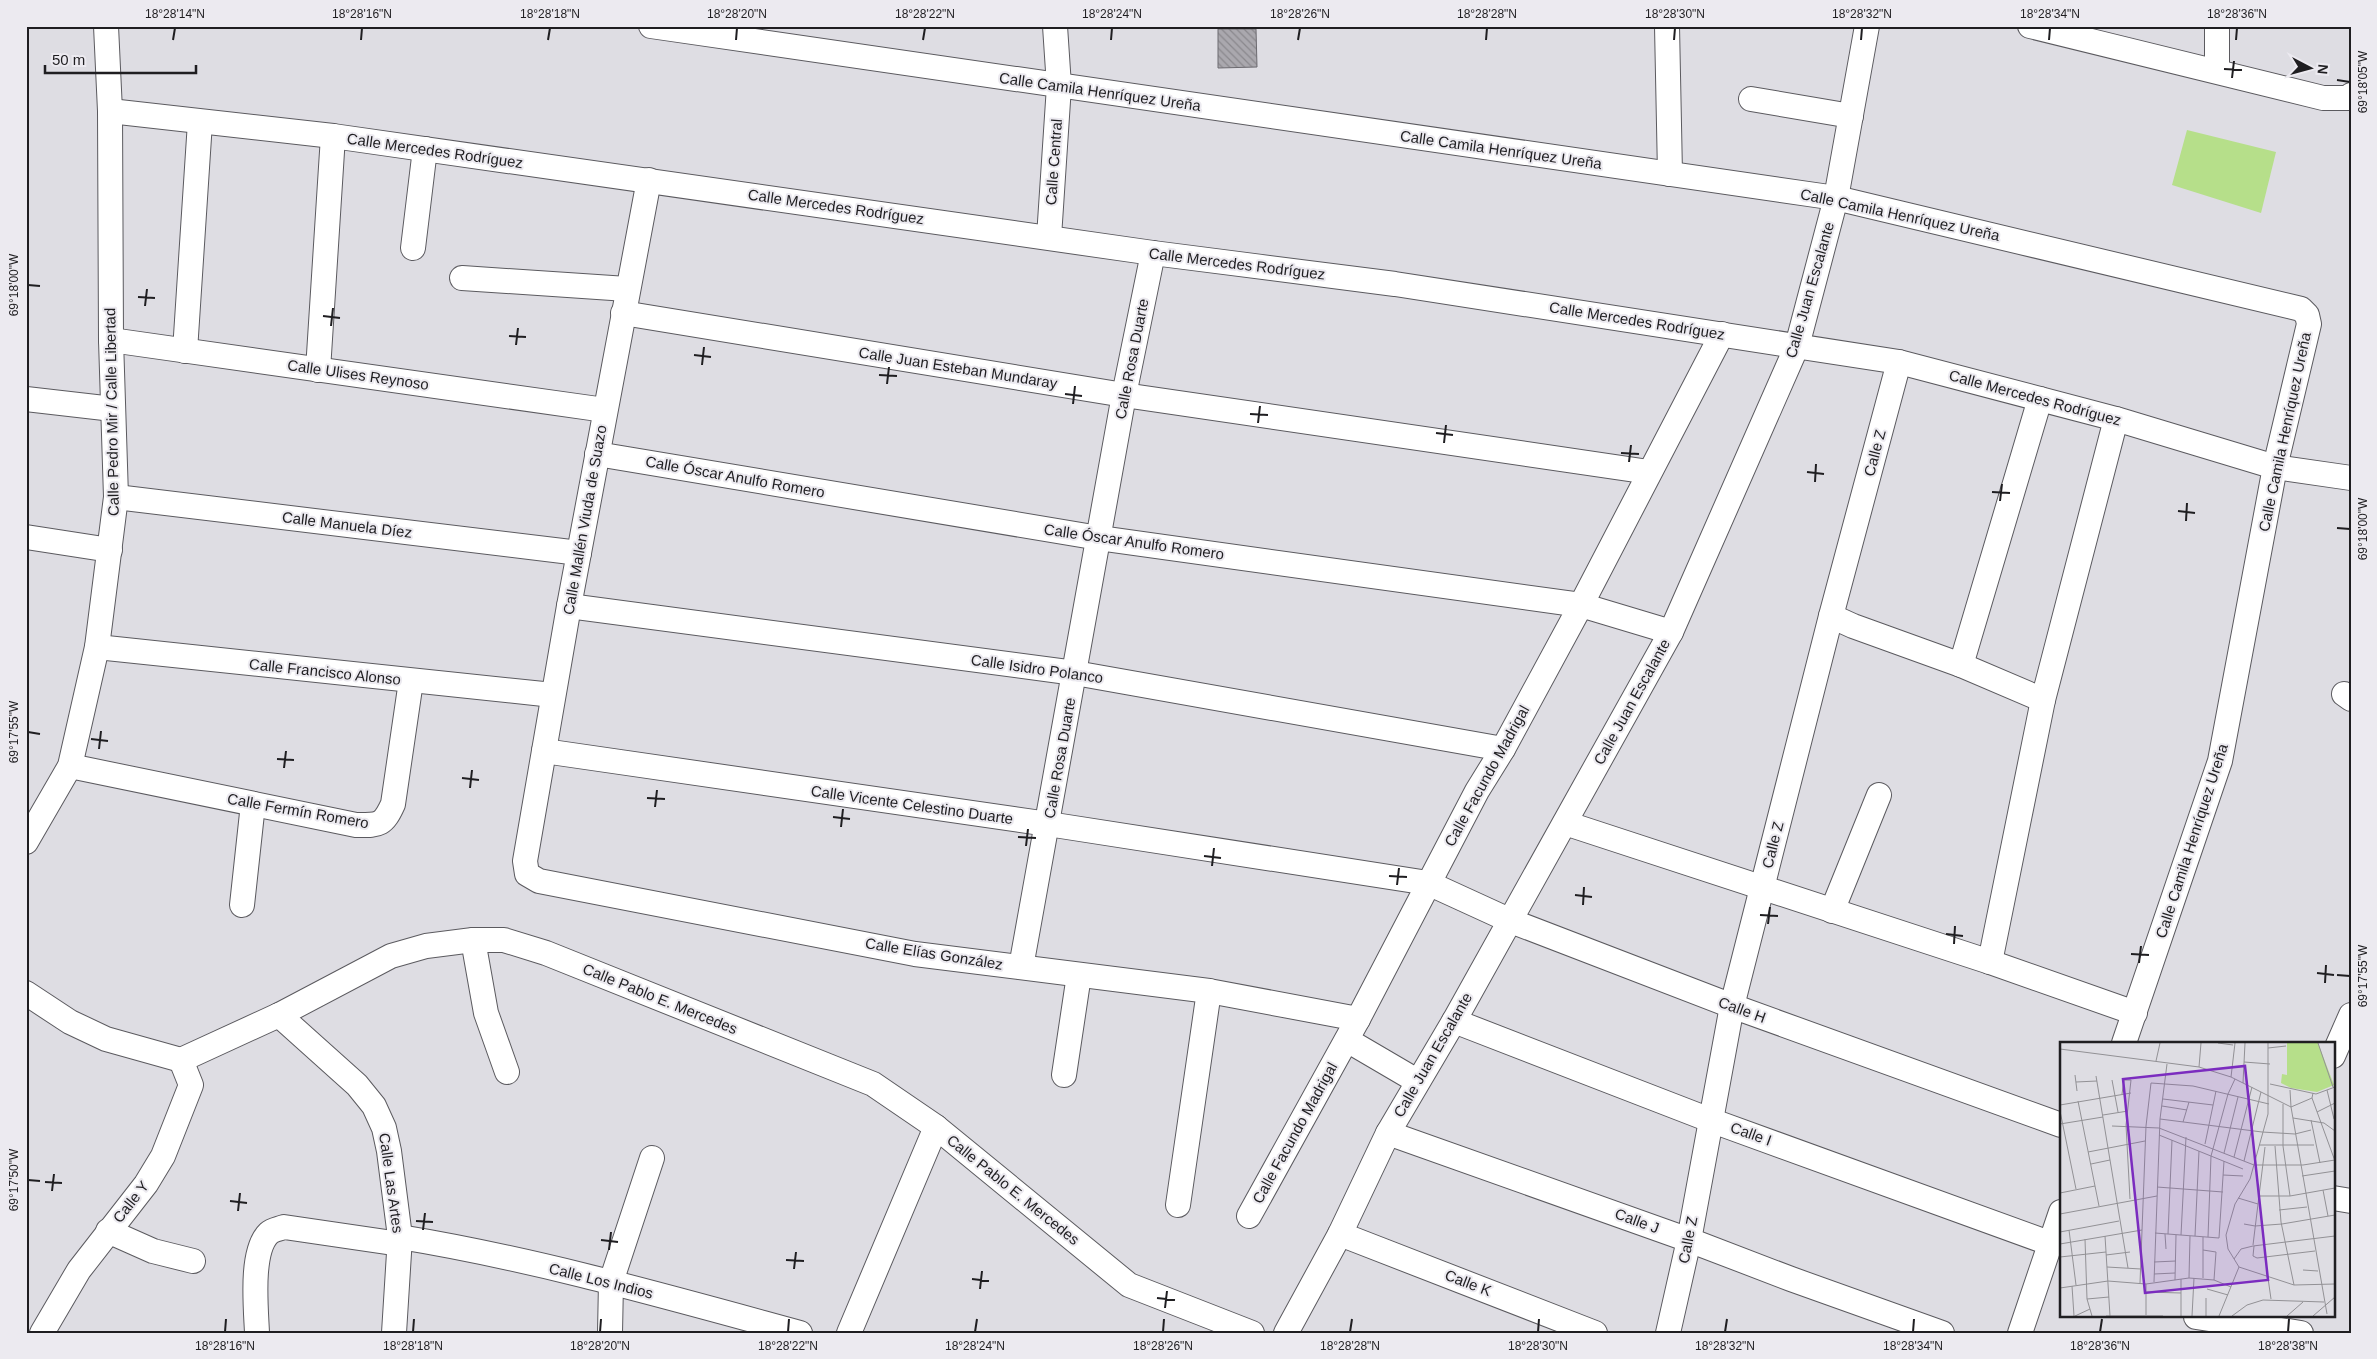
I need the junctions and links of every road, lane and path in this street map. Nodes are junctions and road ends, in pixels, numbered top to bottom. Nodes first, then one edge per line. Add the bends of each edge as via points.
1 (106, 26) edge
2 (651, 26) edge
3 (1055, 26) edge
4 (1667, 26) edge
5 (1866, 26) edge
6 (2030, 26) edge
7 (2217, 26) edge
8 (700, 29) edge
9 (2217, 70) junction
10 (1059, 86) junction
11 (2351, 95) edge
12 (1751, 99) dead end
13 (110, 111) junction
14 (1850, 116) junction
15 (200, 122) junction
16 (333, 136) junction
17 (425, 149) junction
18 (1670, 174) junction
19 (649, 180) junction
20 (1836, 198) junction
21 (1049, 238) junction
22 (413, 248) dead end
23 (1153, 253) junction
24 (462, 278) dead end
25 (627, 290) junction
26 (623, 313) junction
27 (1722, 334) junction
28 (111, 340) junction
29 (1797, 346) junction
30 (185, 350) junction
31 (1899, 362) junction
32 (318, 370) junction
33 (1124, 395) junction
34 (26, 399) edge
35 (2040, 399) junction
36 (114, 409) junction
37 (605, 410) junction
38 (2116, 419) junction
39 (597, 454) junction
40 (2275, 467) junction
41 (1649, 472) junction
42 (2351, 478) edge
43 (116, 497) junction
44 (26, 537) edge
45 (1099, 538) junction
46 (110, 550) junction
47 (579, 553) junction
48 (1581, 605) junction
49 (569, 606) junction
50 (1831, 616) junction
51 (1671, 632) junction
52 (97, 647) junction
53 (1961, 665) junction
54 (1075, 673) junction
55 (410, 681) junction
56 (553, 695) junction
57 (2043, 700) junction
58 (1503, 749) junction
59 (544, 751) junction
60 (70, 766) junction
61 (1879, 795) dead end
62 (253, 804) junction
63 (1564, 823) junction
64 (1048, 824) junction
65 (26, 842) edge
66 (525, 861) joint
67 (1428, 884) junction
68 (1762, 889) junction
69 (242, 905) dead end
70 (1832, 911) junction
71 (1511, 920) junction
72 (473, 940) junction
73 (1990, 962) junction
74 (1021, 967) junction
75 (1079, 975) junction
76 (1209, 991) junction
77 (26, 993) edge
78 (1732, 1006) junction
79 (2135, 1013) junction
80 (279, 1015) junction
81 (2351, 1015) edge
82 (1358, 1019) junction
83 (1454, 1021) junction
84 (1347, 1040) junction
85 (2124, 1042) edge
86 (2334, 1054) edge
87 (181, 1060) junction
88 (507, 1072) dead end
89 (1064, 1075) dead end
90 (1417, 1081) junction
91 (1710, 1120) junction
92 (2060, 1125) edge
93 (936, 1126) junction
94 (1388, 1133) junction
95 (652, 1158) dead end
96 (2334, 1198) edge
97 (2351, 1201) edge
98 (1178, 1205) dead end
99 (2060, 1215) edge
100 (1250, 1216) dead end
101 (108, 1231) junction
102 (1340, 1234) junction
103 (400, 1240) junction
104 (1688, 1240) junction
105 (2049, 1244) junction
106 (193, 1261) dead end
107 (611, 1282) junction
108 (2193, 1322) edge
109 (42, 1333) edge
110 (257, 1333) edge
111 (394, 1333) edge
112 (610, 1333) edge
113 (800, 1333) edge
114 (849, 1333) edge
115 (1252, 1333) edge
116 (1286, 1333) edge
117 (1595, 1333) edge
118 (1668, 1333) edge
119 (1942, 1333) edge
120 (2020, 1333) edge
121 (2301, 1333) edge

1 - 13 street, Calle Pedro Mir / Calle Libertad
2 - 8 street, Calle Camila Henríquez Ureña
3 - 10 street, Calle Central
4 - 18 street
5 - 14 street, Calle Juan Escalante
6 - 9 street
7 - 9 street
8 - 10 street, Calle Camila Henríquez Ureña
9 - 11 street via 2323,98 2349,98
10 - 18 street, Calle Camila Henríquez Ureña
10 - 21 street, Calle Central
12 - 14 street
13 - 15 street, Calle Mercedes Rodríguez
13 - 28 street, Calle Pedro Mir / Calle Libertad
14 - 20 street, Calle Juan Escalante
15 - 16 street, Calle Mercedes Rodríguez
15 - 30 street
16 - 17 street, Calle Mercedes Rodríguez
16 - 32 street
17 - 19 street, Calle Mercedes Rodríguez
17 - 22 street
18 - 20 street, Calle Camila Henríquez Ureña
19 - 21 street, Calle Mercedes Rodríguez
19 - 25 street, Calle Mallén Viuda de Suazo
20 - 29 street, Calle Juan Escalante
20 - 40 street, Calle Camila Henríquez Ureña via 2302,308 2309,324
21 - 23 street, Calle Mercedes Rodríguez
23 - 27 street, Calle Mercedes Rodríguez via 1395,284
23 - 33 street, Calle Rosa Duarte
24 - 25 street
25 - 26 street, Calle Mallén Viuda de Suazo
26 - 33 street, Calle Juan Esteban Mundaray
26 - 37 street, Calle Mallén Viuda de Suazo
27 - 29 street, Calle Mercedes Rodríguez
27 - 41 street, Calle Facundo Madrigal
28 - 30 street, Calle Ulises Reynoso
28 - 36 street, Calle Pedro Mir / Calle Libertad
29 - 31 street, Calle Mercedes Rodríguez
29 - 51 street, Calle Juan Escalante
30 - 32 street, Calle Ulises Reynoso
31 - 35 street, Calle Mercedes Rodríguez
31 - 50 street, Calle Z
32 - 37 street, Calle Ulises Reynoso
33 - 41 street, Calle Juan Esteban Mundaray
33 - 45 street, Calle Rosa Duarte
34 - 36 street
35 - 38 street, Calle Mercedes Rodríguez
35 - 53 street
36 - 43 street, Calle Pedro Mir / Calle Libertad
37 - 39 street, Calle Mallén Viuda de Suazo
38 - 40 street, Calle Mercedes Rodríguez
38 - 57 street
39 - 45 street, Calle Óscar Anulfo Romero
39 - 47 street, Calle Mallén Viuda de Suazo
40 - 42 street, Calle Mercedes Rodríguez
40 - 79 street, Calle Camila Henríquez Ureña via 2220,761
41 - 48 street, Calle Facundo Madrigal
43 - 46 street, Calle Pedro Mir / Calle Libertad
43 - 47 street, Calle Manuela Díez
44 - 46 street
45 - 48 street, Calle Óscar Anulfo Romero
45 - 54 street, Calle Rosa Duarte
46 - 52 street, Calle Pedro Mir / Calle Libertad
47 - 49 street, Calle Mallén Viuda de Suazo
48 - 51 street, Calle Óscar Anulfo Romero
48 - 58 street, Calle Facundo Madrigal
49 - 54 street, Calle Isidro Polanco
49 - 56 street, Calle Mallén Viuda de Suazo
50 - 53 street
50 - 68 street, Calle Z
51 - 63 street, Calle Juan Escalante
52 - 55 street, Calle Francisco Alonso
52 - 60 street, Calle Pedro Mir / Calle Libertad
53 - 57 street
54 - 58 street, Calle Isidro Polanco
54 - 64 street, Calle Rosa Duarte
55 - 56 street, Calle Francisco Alonso
55 - 62 street, Calle Fermín Romero via 393,804 386,819 376,825 356,825
56 - 59 street, Calle Mallén Viuda de Suazo
57 - 73 street
58 - 67 street, Calle Facundo Madrigal
59 - 64 street, Calle Vicente Celestino Duarte
59 - 66 street, Calle Mallén Viuda de Suazo
60 - 62 street, Calle Fermín Romero
60 - 65 street, Calle Pedro Mir / Calle Libertad
61 - 70 street
62 - 69 street
63 - 68 street
63 - 71 street, Calle Juan Escalante
64 - 67 street, Calle Vicente Celestino Duarte
64 - 74 street, Calle Rosa Duarte
66 - 74 street, Calle Elías González via 527,874 539,881 915,954
67 - 71 street, Calle H
67 - 82 street, Calle Facundo Madrigal
68 - 70 street
68 - 78 street, Calle Z
70 - 73 street
71 - 78 street, Calle H
71 - 83 street, Calle Juan Escalante
72 - 80 street, Calle Pablo E. Mercedes via 426,946 391,956
72 - 88 street via 486,1013
72 - 93 street, Calle Pablo E. Mercedes via 504,940 546,953 864,1080
73 - 79 street
74 - 75 street, Calle Elías González
75 - 76 street, Calle Elías González
75 - 89 street
76 - 82 street, Calle Elías González
76 - 98 street
77 - 87 street via 70,1022 106,1039
78 - 91 street, Calle Z
78 - 92 street, Calle H
79 - 85 street, Calle Camila Henríquez Ureña
80 - 87 street, Calle Pablo E. Mercedes
80 - 103 street, Calle Las Artes via 357,1085 374,1106 390,1152
81 - 86 street
82 - 84 street, Calle Facundo Madrigal
83 - 90 street, Calle Juan Escalante
83 - 91 street, Calle I
84 - 90 street
84 - 100 street, Calle Facundo Madrigal
87 - 101 street, Calle Y via 191,1085 175,1129 146,1184
90 - 94 street, Calle Juan Escalante
91 - 104 street, Calle Z
91 - 105 street, Calle I
93 - 114 street
93 - 115 street, Calle Pablo E. Mercedes via 1130,1285
94 - 102 street, Calle Juan Escalante
94 - 104 street, Calle J
95 - 107 street
96 - 97 street
99 - 105 street
101 - 106 street via 153,1251
101 - 109 street, Calle Y via 79,1270
102 - 116 street, Calle Juan Escalante
102 - 117 street, Calle K
103 - 107 street, Calle Los Indios via 446,1244
103 - 110 street, Calle Los Indios via 284,1227 270,1233 262,1244 256,1268
103 - 111 street, Calle Las Artes
104 - 118 street, Calle Z
104 - 119 street, Calle J
105 - 120 street
107 - 112 street
107 - 113 street, Calle Los Indios
108 - 121 street

